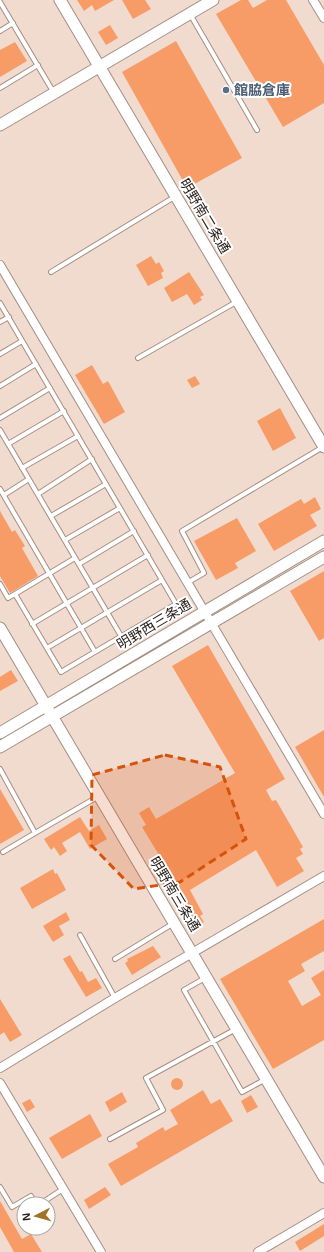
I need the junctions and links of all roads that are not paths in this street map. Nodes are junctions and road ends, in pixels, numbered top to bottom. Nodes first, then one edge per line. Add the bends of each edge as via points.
1 (60, 0) edge
2 (213, 0) edge
3 (313, 0) edge
4 (0, 2) edge
5 (190, 14) junction
6 (324, 18) edge
7 (13, 23) junction
8 (0, 31) edge
9 (38, 65) junction
10 (100, 67) junction
11 (0, 88) edge
12 (54, 93) junction
13 (0, 125) edge
14 (257, 130) dead end
15 (176, 196) junction
16 (0, 265) edge
17 (51, 272) dead end
18 (238, 300) junction
19 (0, 303) edge
20 (9, 317) junction
21 (0, 322) edge
22 (22, 341) junction
23 (0, 354) edge
24 (138, 358) dead end
25 (36, 364) junction
26 (0, 386) edge
27 (50, 388) junction
28 (64, 412) junction
29 (0, 418) edge
30 (0, 430) edge
31 (78, 436) junction
32 (8, 444) junction
33 (324, 447) edge
34 (92, 459) junction
35 (22, 468) junction
36 (29, 480) junction
37 (106, 484) junction
38 (0, 489) edge
39 (38, 494) junction
40 (4, 495) junction
41 (120, 508) junction
42 (51, 516) junction
43 (134, 531) junction
44 (65, 540) junction
45 (324, 541) edge
46 (148, 555) junction
47 (324, 557) edge
48 (76, 558) junction
49 (79, 564) junction
50 (49, 574) junction
51 (162, 580) junction
52 (187, 583) junction
53 (0, 584) edge
54 (93, 588) junction
55 (15, 594) junction
56 (67, 603) junction
57 (107, 612) junction
58 (204, 612) junction
59 (211, 623) junction
60 (32, 624) junction
61 (0, 628) edge
62 (81, 628) junction
63 (121, 636) junction
64 (47, 648) junction
65 (95, 652) junction
66 (46, 706) junction
67 (52, 716) junction
68 (0, 733) edge
69 (0, 747) edge
70 (0, 769) edge
71 (99, 796) junction
72 (324, 814) edge
73 (36, 833) junction
74 (3, 852) dead end
75 (324, 876) edge
76 (175, 923) junction
77 (80, 935) dead end
78 (193, 954) junction
79 (115, 959) dead end
80 (206, 977) junction
81 (115, 998) junction
82 (237, 1029) junction
83 (213, 1041) junction
84 (0, 1068) edge
85 (266, 1078) junction
86 (0, 1083) edge
87 (3, 1095) edge
88 (110, 1139) dead end
89 (324, 1177) edge
90 (0, 1187) edge
91 (64, 1189) junction
92 (53, 1196) edge
93 (16, 1205) edge
94 (324, 1213) edge
95 (101, 1252) edge
96 (258, 1252) edge

1 - 10 street, 明野南二条通
2 - 5 street
3 - 6 street
4 - 7 lane
5 - 10 street
5 - 14 lane
7 - 8 lane
7 - 9 lane
9 - 11 lane
9 - 12 lane
10 - 12 street
10 - 15 street, 明野南二条通
12 - 13 street
15 - 17 lane
15 - 18 street, 明野南二条通
16 - 52 street
18 - 24 lane
18 - 33 street, 明野南二条通
19 - 20 lane
20 - 21 lane
20 - 22 lane
22 - 23 lane
22 - 25 lane
25 - 26 lane
25 - 27 lane
27 - 28 lane
27 - 29 lane
28 - 31 lane
28 - 32 lane
30 - 32 lane
31 - 34 lane
31 - 35 lane
32 - 35 lane
33 - 52 lane via 182,531 204,573
34 - 37 lane
34 - 39 lane
35 - 36 lane
36 - 39 lane
36 - 40 lane
37 - 41 lane
37 - 42 lane
38 - 40 lane
39 - 42 lane
40 - 50 lane
41 - 43 lane
41 - 44 lane
42 - 44 lane
43 - 46 lane
43 - 49 lane
44 - 48 lane
45 - 58 street, 明野西三条通
46 - 51 lane
46 - 54 lane
47 - 59 street, 明野西三条通
48 - 49 lane
48 - 50 lane
49 - 54 lane
50 - 55 lane
50 - 56 lane
51 - 57 lane
51 - 63 lane via 176,604
52 - 58 street
53 - 55 lane via 8,598
54 - 56 lane
54 - 57 lane
55 - 60 lane
56 - 60 lane
56 - 62 lane
57 - 62 lane
57 - 63 lane
58 - 59 street
58 - 66 street, 明野西三条通
59 - 67 street, 明野西三条通
59 - 72 street
60 - 64 lane
61 - 66 street, 明野南三条通
62 - 64 lane
62 - 65 lane
63 - 65 lane
64 - 65 lane via 61,672
66 - 67 street, 明野南三条通
66 - 68 street, 明野西三条通
67 - 69 street, 明野西三条通
67 - 71 street, 明野南三条通
70 - 73 lane
71 - 73 lane
71 - 76 street, 明野南三条通
73 - 74 lane
75 - 78 street
76 - 78 street, 明野南三条通
76 - 79 lane
77 - 81 lane
78 - 80 street, 明野南三条通
78 - 81 street
80 - 82 street, 明野南三条通
80 - 83 lane via 184,990
81 - 84 street
82 - 83 lane
82 - 85 street, 明野南三条通
83 - 85 lane via 242,1092
83 - 88 lane via 146,1078 163,1110
85 - 89 street, 明野南三条通
86 - 87 street
87 - 91 street
90 - 93 lane via 12,1207
91 - 92 lane
91 - 95 street
94 - 96 street

